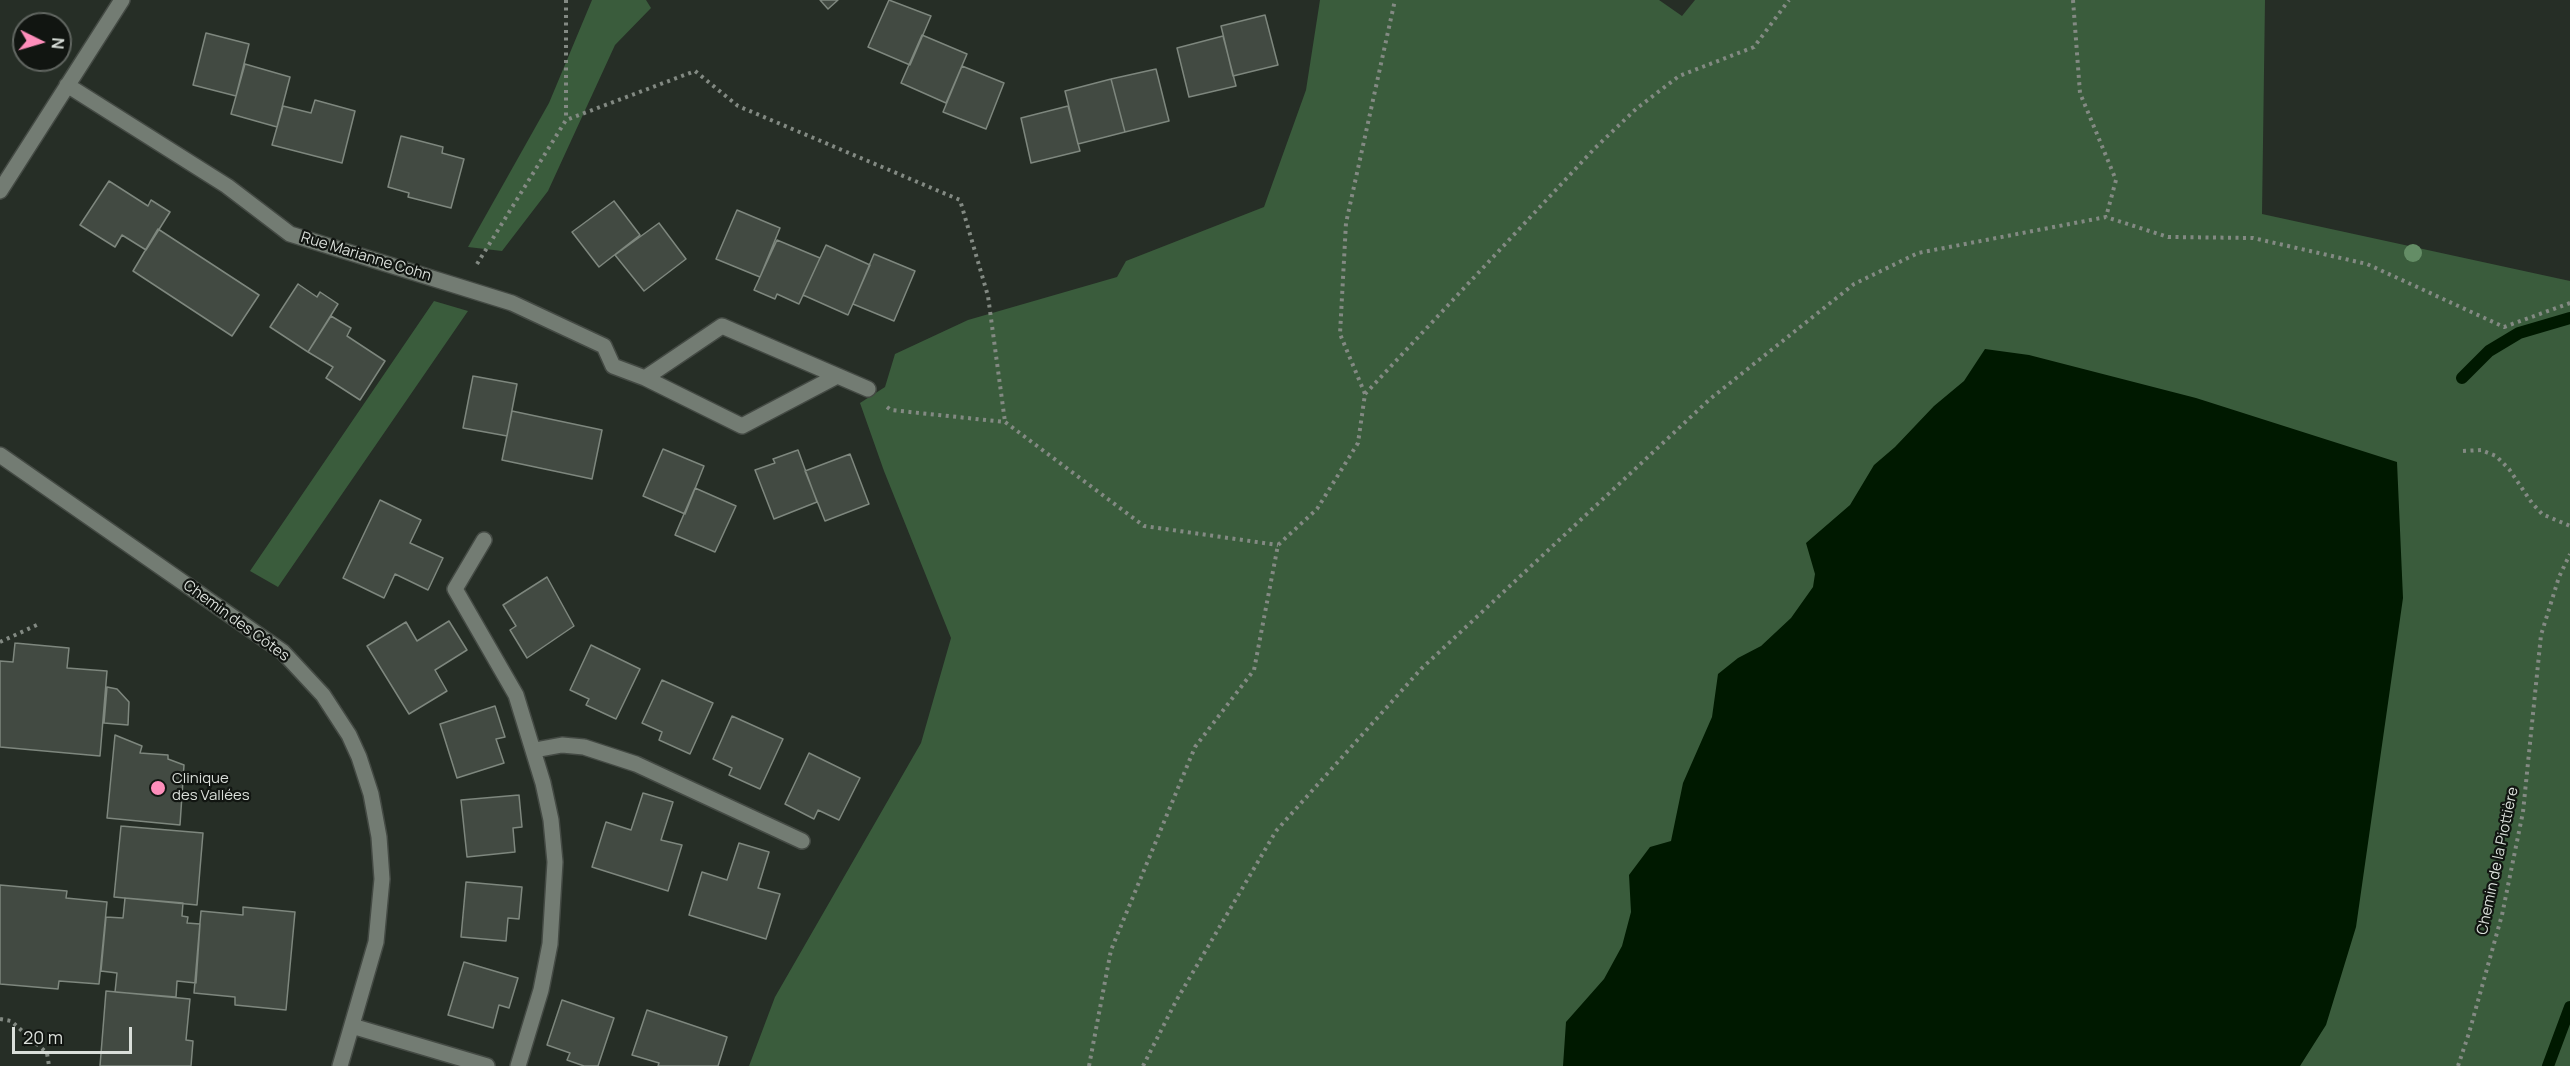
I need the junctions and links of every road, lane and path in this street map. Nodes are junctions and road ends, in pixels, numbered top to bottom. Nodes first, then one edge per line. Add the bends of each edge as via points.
1 (123, 0) edge
2 (566, 0) edge
3 (1395, 0) edge
4 (1789, 0) edge
5 (2073, 0) edge
6 (67, 85) junction
7 (566, 120) junction
8 (0, 191) edge
9 (2106, 217) junction
10 (462, 288) junction
11 (2570, 303) edge
12 (837, 376) junction
13 (645, 378) junction
14 (868, 389) joint
15 (1365, 394) junction
16 (1005, 422) junction
17 (2463, 451) dead end
18 (0, 455) edge
19 (2570, 526) edge
20 (484, 540) dead end
21 (1278, 544) junction
22 (2570, 554) edge
23 (39, 624) dead end
24 (0, 642) edge
25 (535, 750) junction
26 (802, 841) dead end
27 (0, 1019) edge
28 (352, 1026) junction
29 (49, 1066) edge
30 (340, 1066) edge
31 (487, 1066) edge
32 (518, 1066) edge
33 (1089, 1066) edge
34 (1143, 1066) edge
35 (2458, 1066) edge

1 - 6 street
2 - 7 path
3 - 15 path via 1346,223 1340,334
4 - 15 path via 1754,47 1679,76 1594,148
5 - 9 path via 2080,93 2116,180
6 - 8 street
6 - 10 street, Rue Marianne Cohn via 227,186 290,234
7 - 10 path
7 - 16 path via 695,71 738,106 960,200 988,296
9 - 11 path via 2168,237 2253,238 2367,264 2504,327
9 - 34 path via 1918,253 1854,284 1710,399 1421,669 1276,831
10 - 13 street, Rue Marianne Cohn via 512,303 604,346 613,366
12 - 13 street, Rue Marianne Cohn via 742,426
12 - 13 street via 722,326
12 - 14 street
14 - 16 path via 891,410
15 - 21 path via 1358,443 1317,508
16 - 21 path via 1144,526
17 - 19 path via 2481,450 2496,456 2542,514
18 - 28 street, Chemin des Côtes via 283,652 336,713 366,775 382,859 376,942
20 - 25 street via 455,589 516,694
21 - 33 path via 1254,670 1195,747 1111,950
22 - 35 path, Chemin de la Piottière via 2541,635 2523,812 2502,915
23 - 24 path
25 - 26 street via 562,745 584,747 636,764
25 - 32 street via 552,820 554,903 541,990
27 - 29 path via 11,1021 47,1053
28 - 30 street, Chemin des Côtes
28 - 31 street

